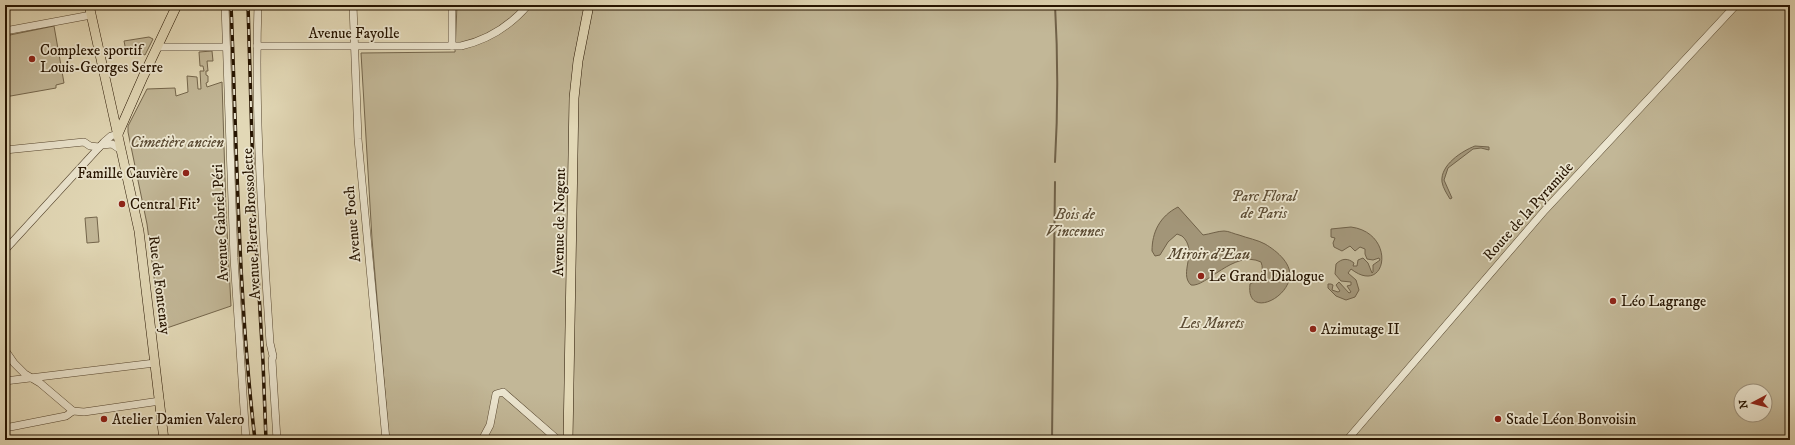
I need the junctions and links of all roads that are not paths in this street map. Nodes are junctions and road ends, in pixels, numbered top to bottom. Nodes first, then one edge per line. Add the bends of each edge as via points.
1 (89, 5) edge
2 (177, 5) edge
3 (225, 5) edge
4 (258, 5) edge
5 (353, 5) edge
6 (452, 5) edge
7 (528, 5) edge
8 (589, 5) edge
9 (1736, 5) edge
10 (91, 15) junction
11 (5, 31) edge
12 (257, 46) junction
13 (354, 46) junction
14 (452, 46) junction
15 (158, 47) junction
16 (226, 47) junction
17 (118, 134) junction
18 (101, 146) junction
19 (5, 150) edge
20 (121, 150) junction
21 (5, 250) edge
22 (5, 350) edge
23 (155, 363) junction
24 (31, 378) junction
25 (5, 381) edge
26 (160, 401) junction
27 (73, 411) junction
28 (5, 428) edge
29 (164, 440) edge
30 (246, 440) edge
31 (277, 440) edge
32 (386, 440) edge
33 (482, 440) edge
34 (558, 440) edge
35 (568, 440) edge
36 (1347, 440) edge

1 - 10 main road, Rue de Fontenay
2 - 15 main road
3 - 16 street, Avenue Gabriel Péri
4 - 12 street, Avenue Pierre Brossolette
5 - 13 street, Avenue Foch
6 - 14 street
7 - 14 street, Avenue Fayolle via 488,38
8 - 35 main road, Avenue de Nogent via 574,98
9 - 36 street, Route de la Pyramide via 1545,210
10 - 11 street
10 - 17 main road, Rue de Fontenay
12 - 13 street, Avenue Fayolle
12 - 31 street, Avenue Pierre Brossolette via 260,175
13 - 14 street, Avenue Fayolle
13 - 32 street, Avenue Foch via 364,215
15 - 16 street
15 - 17 main road
16 - 30 street, Avenue Gabriel Péri via 234,258
17 - 18 street via 111,136
17 - 20 main road, Rue de Fontenay
18 - 19 street via 90,146 84,142
18 - 20 street via 112,144
18 - 21 street
20 - 23 main road, Rue de Fontenay via 139,231
22 - 24 street via 14,363
23 - 24 street
23 - 26 main road, Rue de Fontenay
24 - 25 street
24 - 27 street
26 - 27 street via 84,412
26 - 29 main road, Rue de Fontenay
27 - 28 street via 66,416
33 - 34 street via 490,425 494,398 499,392 507,394

